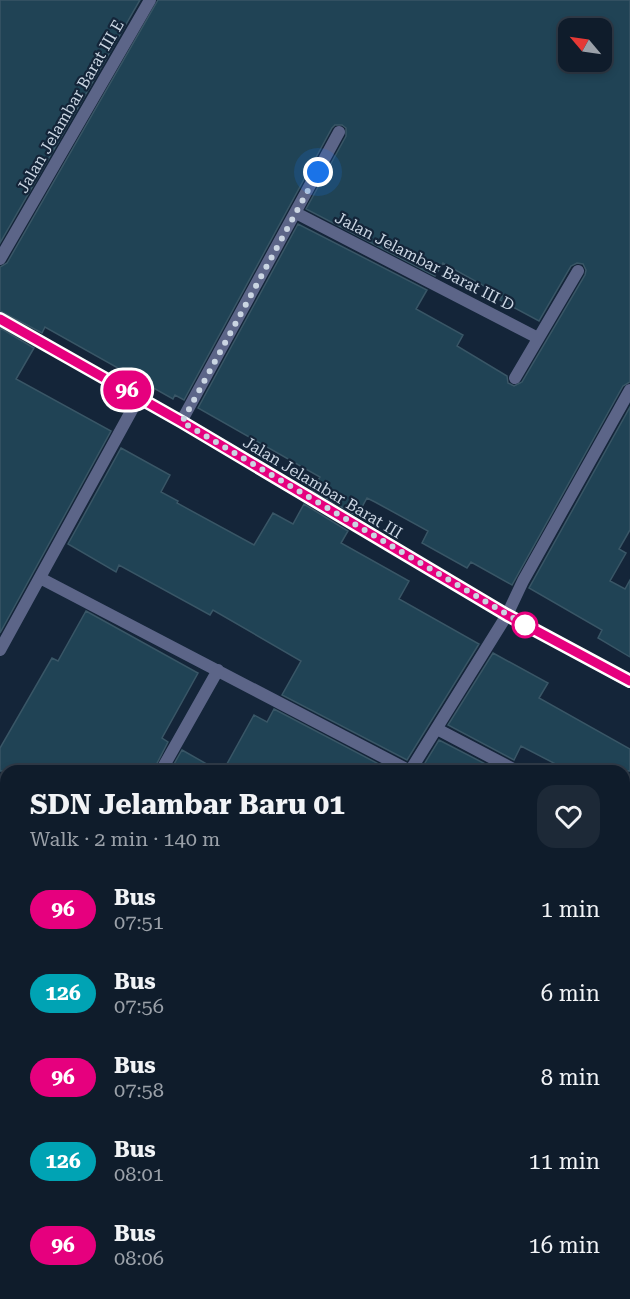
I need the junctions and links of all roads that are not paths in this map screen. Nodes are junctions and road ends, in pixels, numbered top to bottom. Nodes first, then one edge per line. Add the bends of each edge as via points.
1 (150, 0) edge
2 (339, 132) dead end
3 (296, 213) junction
4 (0, 259) edge
5 (578, 271) dead end
6 (0, 319) edge
7 (538, 339) junction
8 (514, 378) dead end
9 (630, 390) edge
10 (139, 397) junction
11 (182, 422) junction
12 (40, 578) junction
13 (507, 615) junction
14 (0, 651) edge
15 (218, 670) junction
16 (630, 681) edge
17 (437, 729) junction
18 (164, 765) edge
19 (399, 765) edge
20 (414, 765) edge
21 (506, 765) edge

1 - 4 street, Jalan Jelambar Barat III E
2 - 3 street
3 - 7 street, Jalan Jelambar Barat III D
3 - 11 street
5 - 7 street
6 - 10 street, Jalan Jelambar Barat III
7 - 8 street
9 - 13 street
10 - 11 street, Jalan Jelambar Barat III
10 - 12 street
11 - 13 street, Jalan Jelambar Barat III
12 - 14 street
12 - 15 street
13 - 16 street, Jalan Jelambar Barat III
13 - 17 street
15 - 18 street
15 - 19 street
17 - 20 street
17 - 21 street

